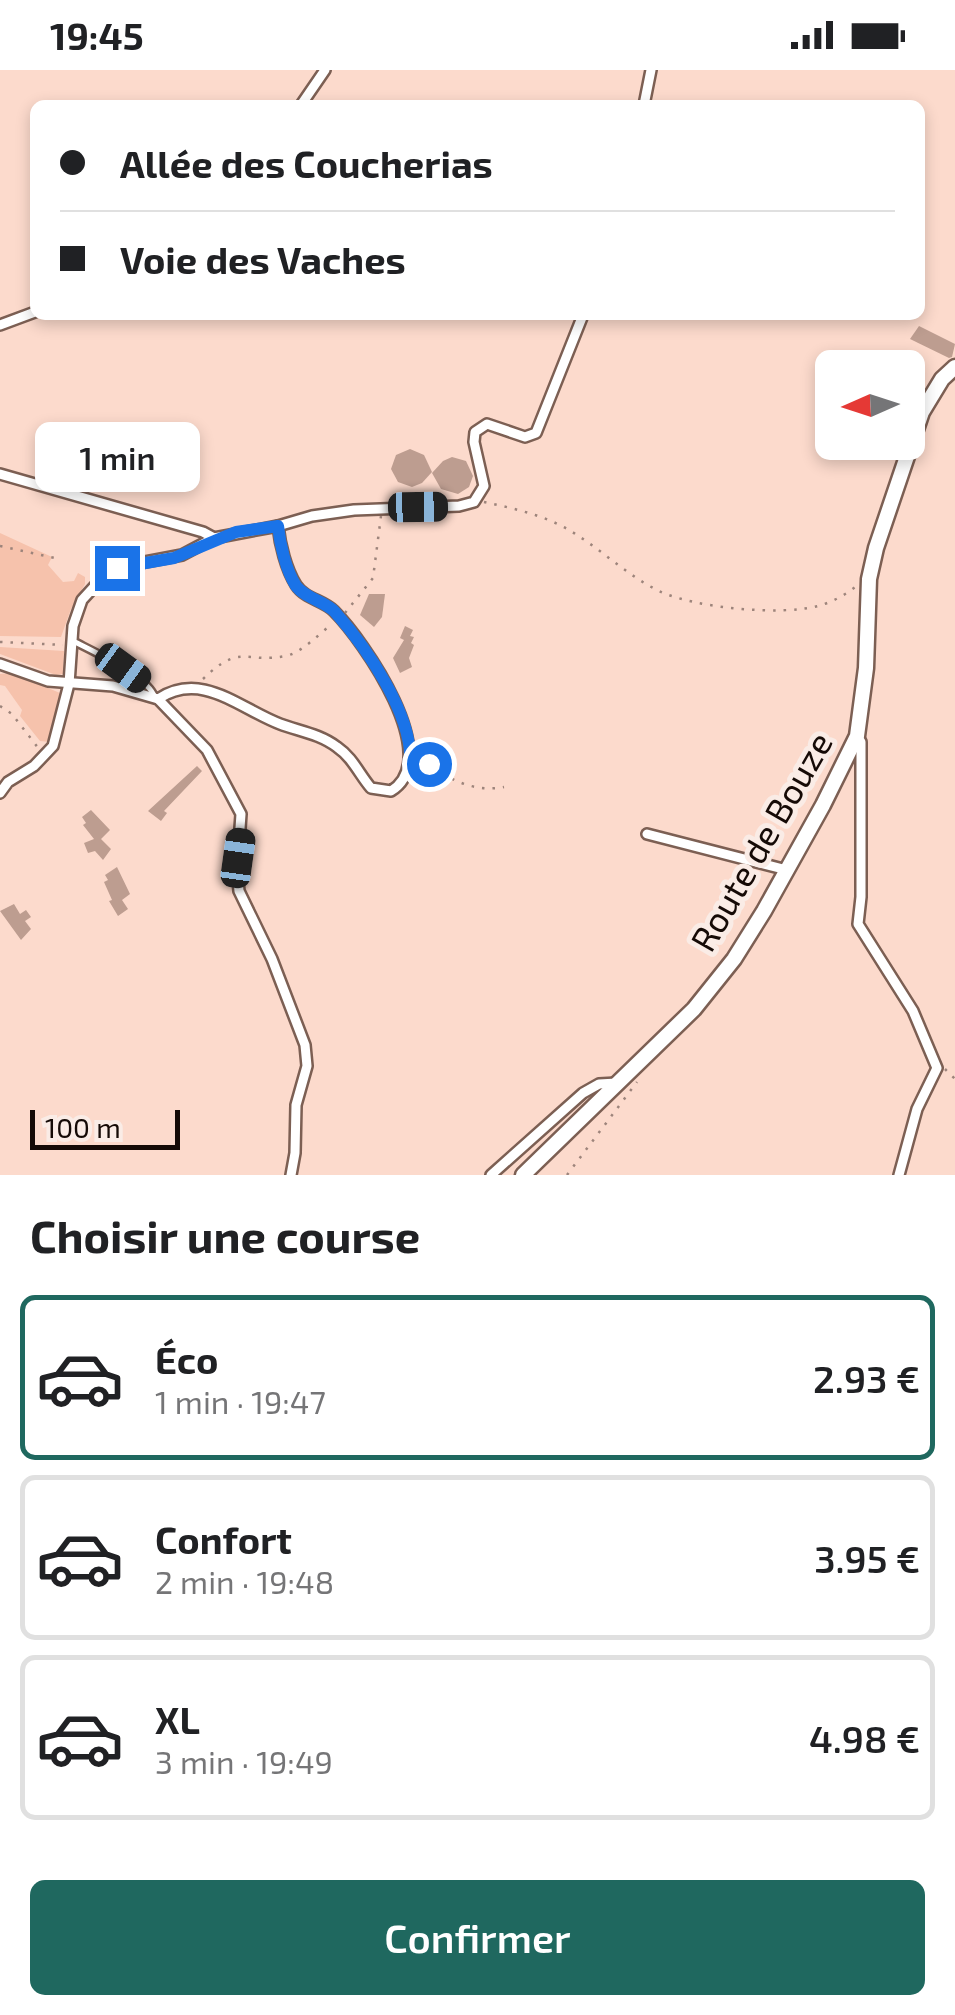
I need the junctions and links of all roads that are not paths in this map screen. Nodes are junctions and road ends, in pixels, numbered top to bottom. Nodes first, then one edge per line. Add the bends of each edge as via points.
1 (325, 70) edge
2 (651, 70) edge
3 (304, 100) edge
4 (645, 100) edge
5 (30, 314) edge
6 (581, 320) edge
7 (0, 325) edge
8 (955, 367) edge
9 (0, 474) edge
10 (278, 526) junction
11 (214, 538) junction
12 (70, 643) junction
13 (0, 664) edge
14 (69, 684) junction
15 (157, 698) junction
16 (857, 736) junction
17 (432, 756) dead end
18 (410, 764) junction
19 (0, 792) edge
20 (647, 834) dead end
21 (787, 870) junction
22 (620, 1083) junction
23 (291, 1175) edge
24 (491, 1175) edge
25 (522, 1175) edge
26 (899, 1175) edge

1 - 3 street
2 - 4 street
5 - 7 street
6 - 10 street via 536,433 526,437 487,424 475,432 484,482 478,498 459,506 381,508
8 - 16 main road, Route de Bouze via 922,412 869,579
9 - 11 street
10 - 11 street
10 - 18 street via 296,586 333,610 370,655 400,716
11 - 12 street via 182,555 104,576 82,600
12 - 14 street
12 - 15 lane via 123,668
13 - 14 street
14 - 15 street
14 - 19 street via 53,746
15 - 18 street via 196,688 233,699 332,743 376,791 396,788
15 - 23 street via 207,750 238,806 238,880 305,1045
16 - 21 main road, Route de Bouze
16 - 26 street via 858,924 938,1068 917,1109
17 - 18 lane via 429,764
20 - 21 street
21 - 22 main road, Route de Bouze via 714,984
22 - 24 street via 599,1084 583,1094
22 - 25 main road, Route de Bouze

